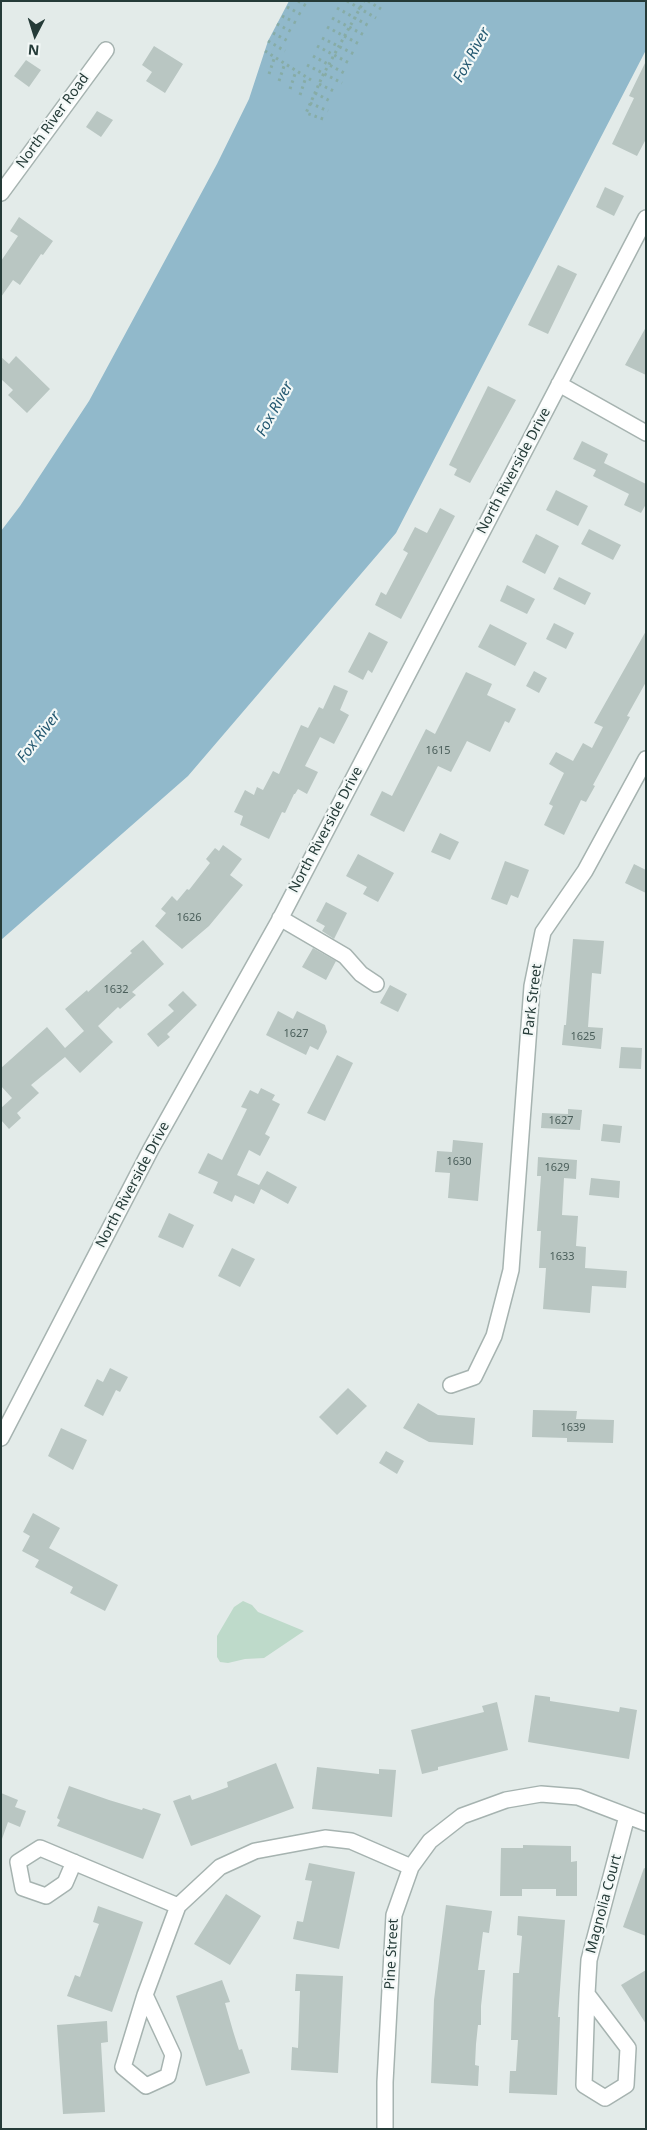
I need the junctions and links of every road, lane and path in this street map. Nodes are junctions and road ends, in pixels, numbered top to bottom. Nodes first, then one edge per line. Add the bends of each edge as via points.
1 (298, 1) edge
2 (347, 1) edge
3 (366, 1) edge
4 (286, 6) dead end
5 (308, 7) dead end
6 (337, 8) dead end
7 (360, 9) junction
8 (381, 9) dead end
9 (282, 16) dead end
10 (304, 16) dead end
11 (332, 18) dead end
12 (355, 18) junction
13 (376, 18) dead end
14 (277, 24) dead end
15 (298, 24) dead end
16 (326, 27) dead end
17 (371, 27) dead end
18 (349, 28) junction
19 (273, 33) dead end
20 (294, 33) dead end
21 (366, 36) dead end
22 (344, 37) junction
23 (322, 38) dead end
24 (268, 41) dead end
25 (288, 41) dead end
26 (361, 45) dead end
27 (317, 46) dead end
28 (339, 46) junction
29 (106, 50) dead end
30 (266, 51) dead end
31 (285, 51) dead end
32 (334, 55) junction
33 (356, 55) dead end
34 (275, 56) junction
35 (313, 56) dead end
36 (285, 63) junction
37 (329, 64) junction
38 (351, 64) dead end
39 (307, 65) dead end
40 (296, 70) junction
41 (324, 73) junction
42 (269, 74) dead end
43 (346, 74) dead end
44 (306, 77) junction
45 (311, 80) dead end
46 (279, 81) dead end
47 (342, 83) dead end
48 (319, 84) junction
49 (290, 89) dead end
50 (336, 92) dead end
51 (315, 93) junction
52 (300, 95) dead end
53 (332, 102) dead end
54 (310, 103) junction
55 (328, 111) dead end
56 (323, 119) dead end
57 (1, 193) edge
58 (646, 218) edge
59 (559, 384) junction
60 (646, 432) edge
61 (646, 759) edge
62 (280, 918) junction
63 (376, 984) dead end
64 (451, 1385) dead end
65 (1, 1438) edge
66 (628, 1816) junction
67 (646, 1823) edge
68 (74, 1862) dead end
69 (411, 1867) junction
70 (178, 1906) junction
71 (587, 1994) junction
72 (145, 1995) junction
73 (385, 2129) edge

1 - 5 path
2 - 7 path
3 - 7 path
3 - 8 path
4 - 10 path
6 - 12 path
7 - 12 path
7 - 13 path
9 - 15 path
11 - 18 path
12 - 17 path
12 - 18 path
14 - 20 path
16 - 22 path
18 - 21 path
18 - 22 path
19 - 25 path
22 - 26 path
22 - 28 path
23 - 28 path
24 - 31 path
27 - 32 path
28 - 32 path
28 - 33 path
29 - 57 street, North River Road
30 - 34 path
32 - 37 path
32 - 38 path
34 - 36 path
34 - 42 path
35 - 37 path
36 - 40 path
36 - 46 path
37 - 41 path
37 - 43 path
39 - 41 path
40 - 44 path
40 - 49 path
41 - 47 path
41 - 48 path
44 - 45 path
44 - 52 path
48 - 50 path
48 - 51 path
51 - 53 path
51 - 54 path
54 - 55 path
54 - 56 path via 306,114
58 - 59 street, North Riverside Drive
59 - 60 street
59 - 62 street, North Riverside Drive
61 - 64 street, Park Street via 585,871 543,932 532,986 511,1270 494,1336 474,1377
62 - 63 street via 344,956
62 - 65 street, North Riverside Drive via 151,1149
66 - 67 street, Pine Street
66 - 69 street, Pine Street via 578,1797 541,1794 506,1800 462,1816 430,1841
66 - 71 street, Magnolia Court via 589,1960
68 - 70 street
69 - 70 street via 351,1841 325,1838 298,1842 255,1851 220,1866
69 - 73 street, Pine Street via 394,1915 384,2082
70 - 72 street
71 - 71 street, Magnolia Court via 584,2085 605,2098 626,2085 628,2048
72 - 72 street via 123,2067 146,2086 168,2076 173,2055

